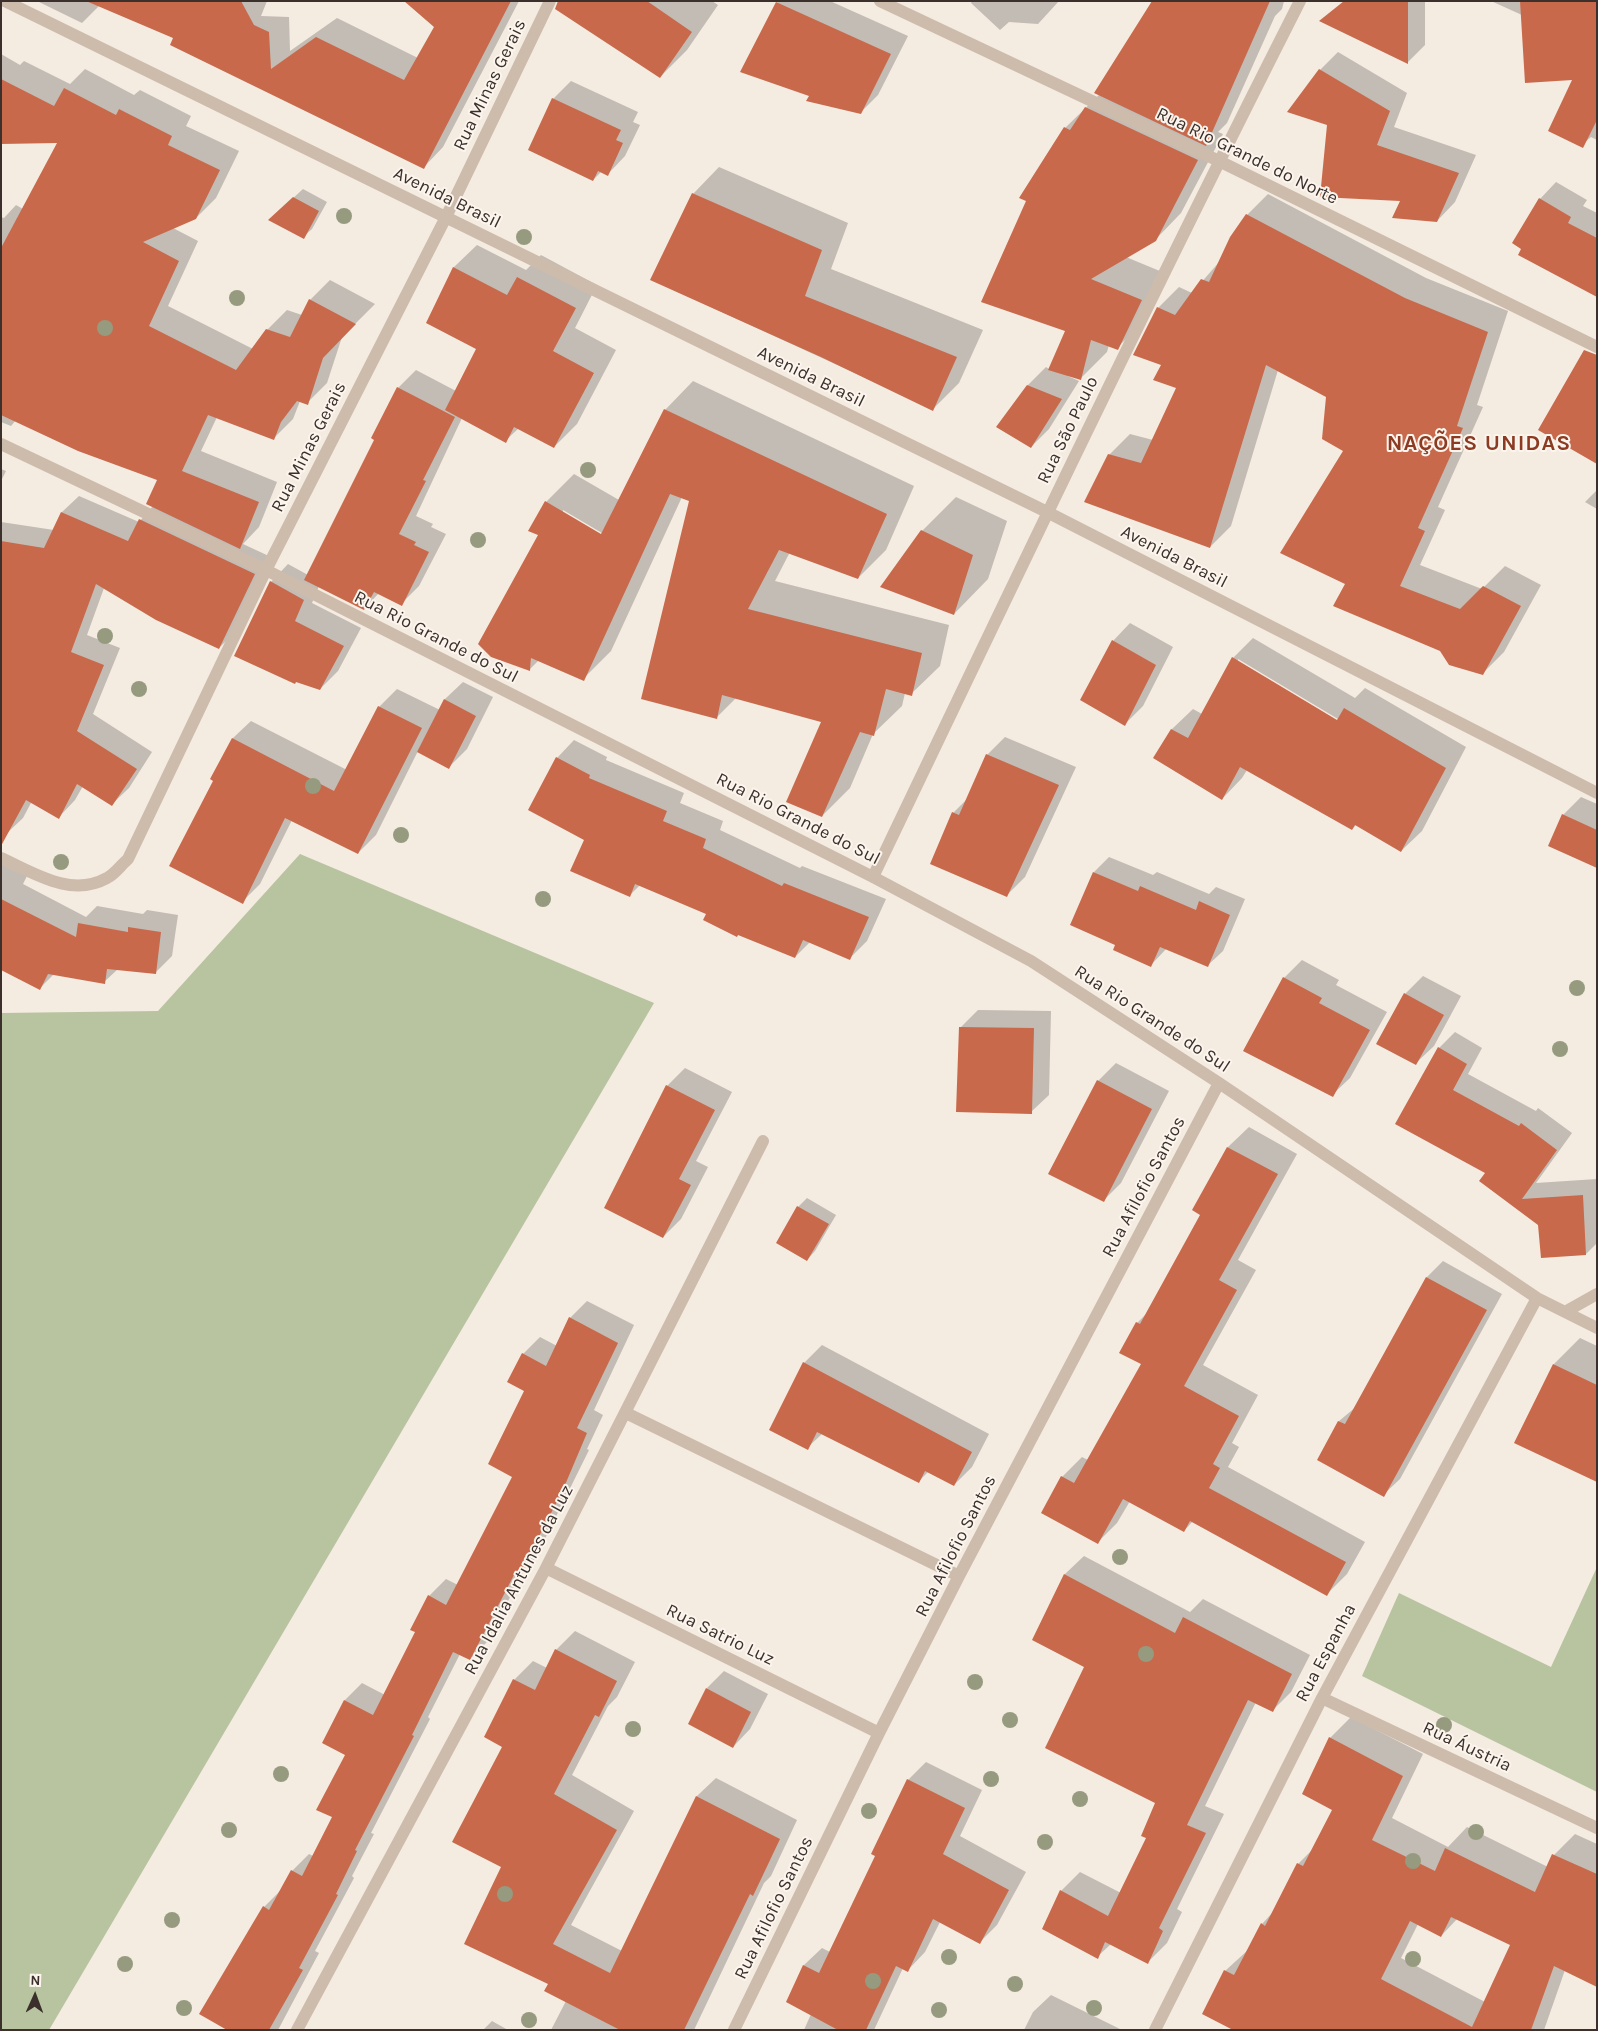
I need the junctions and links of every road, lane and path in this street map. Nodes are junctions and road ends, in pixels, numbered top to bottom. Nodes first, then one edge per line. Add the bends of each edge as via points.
1 (4, 1) edge
2 (550, 1) edge
3 (880, 1) edge
4 (1300, 1) edge
5 (1219, 161) junction
6 (446, 217) junction
7 (1597, 347) edge
8 (1, 444) edge
9 (1047, 512) junction
10 (266, 570) junction
11 (1597, 793) edge
12 (1, 858) edge
13 (874, 877) junction
14 (1219, 1083) junction
15 (763, 1141) dead end
16 (1597, 1294) edge
17 (1537, 1298) junction
18 (1565, 1312) junction
19 (1597, 1328) edge
20 (626, 1414) junction
21 (546, 1568) junction
22 (959, 1576) junction
23 (1322, 1698) junction
24 (879, 1734) junction
25 (1597, 1828) edge
26 (297, 2030) edge
27 (734, 2030) edge
28 (1154, 2030) edge

1 - 6 street, Avenida Brasil
2 - 6 street, Rua Minas Gerais
3 - 5 street, Rua Rio Grande do Norte
4 - 5 street, Rua São Paulo
5 - 7 street, Rua Rio Grande do Norte
5 - 9 street, Rua São Paulo
6 - 9 street, Avenida Brasil
6 - 10 street, Rua Minas Gerais
8 - 10 street, Rua Rio Grande do Sul
9 - 11 street, Avenida Brasil
9 - 13 street, Rua São Paulo
10 - 12 street, Rua Minas Gerais via 128,859 108,878 79,887 50,881
10 - 13 street, Rua Rio Grande do Sul
13 - 14 street, Rua Rio Grande do Sul via 1031,961
14 - 17 street, Rua Rio Grande do Sul
14 - 22 street, Rua Afilofio Santos
15 - 20 street, Rua Idalia Antunes da Luz
16 - 18 street
17 - 18 street, Rua Rio Grande do Sul
17 - 23 street, Rua Espanha
18 - 19 street, Rua Rio Grande do Sul
20 - 21 street, Rua Idalia Antunes da Luz
20 - 22 street
21 - 24 street, Rua Satrio Luz
21 - 26 street, Rua Idalia Antunes da Luz
22 - 24 street, Rua Afilofio Santos
23 - 25 street, Rua Áustria
23 - 28 street, Rua Espanha
24 - 27 street, Rua Afilofio Santos

